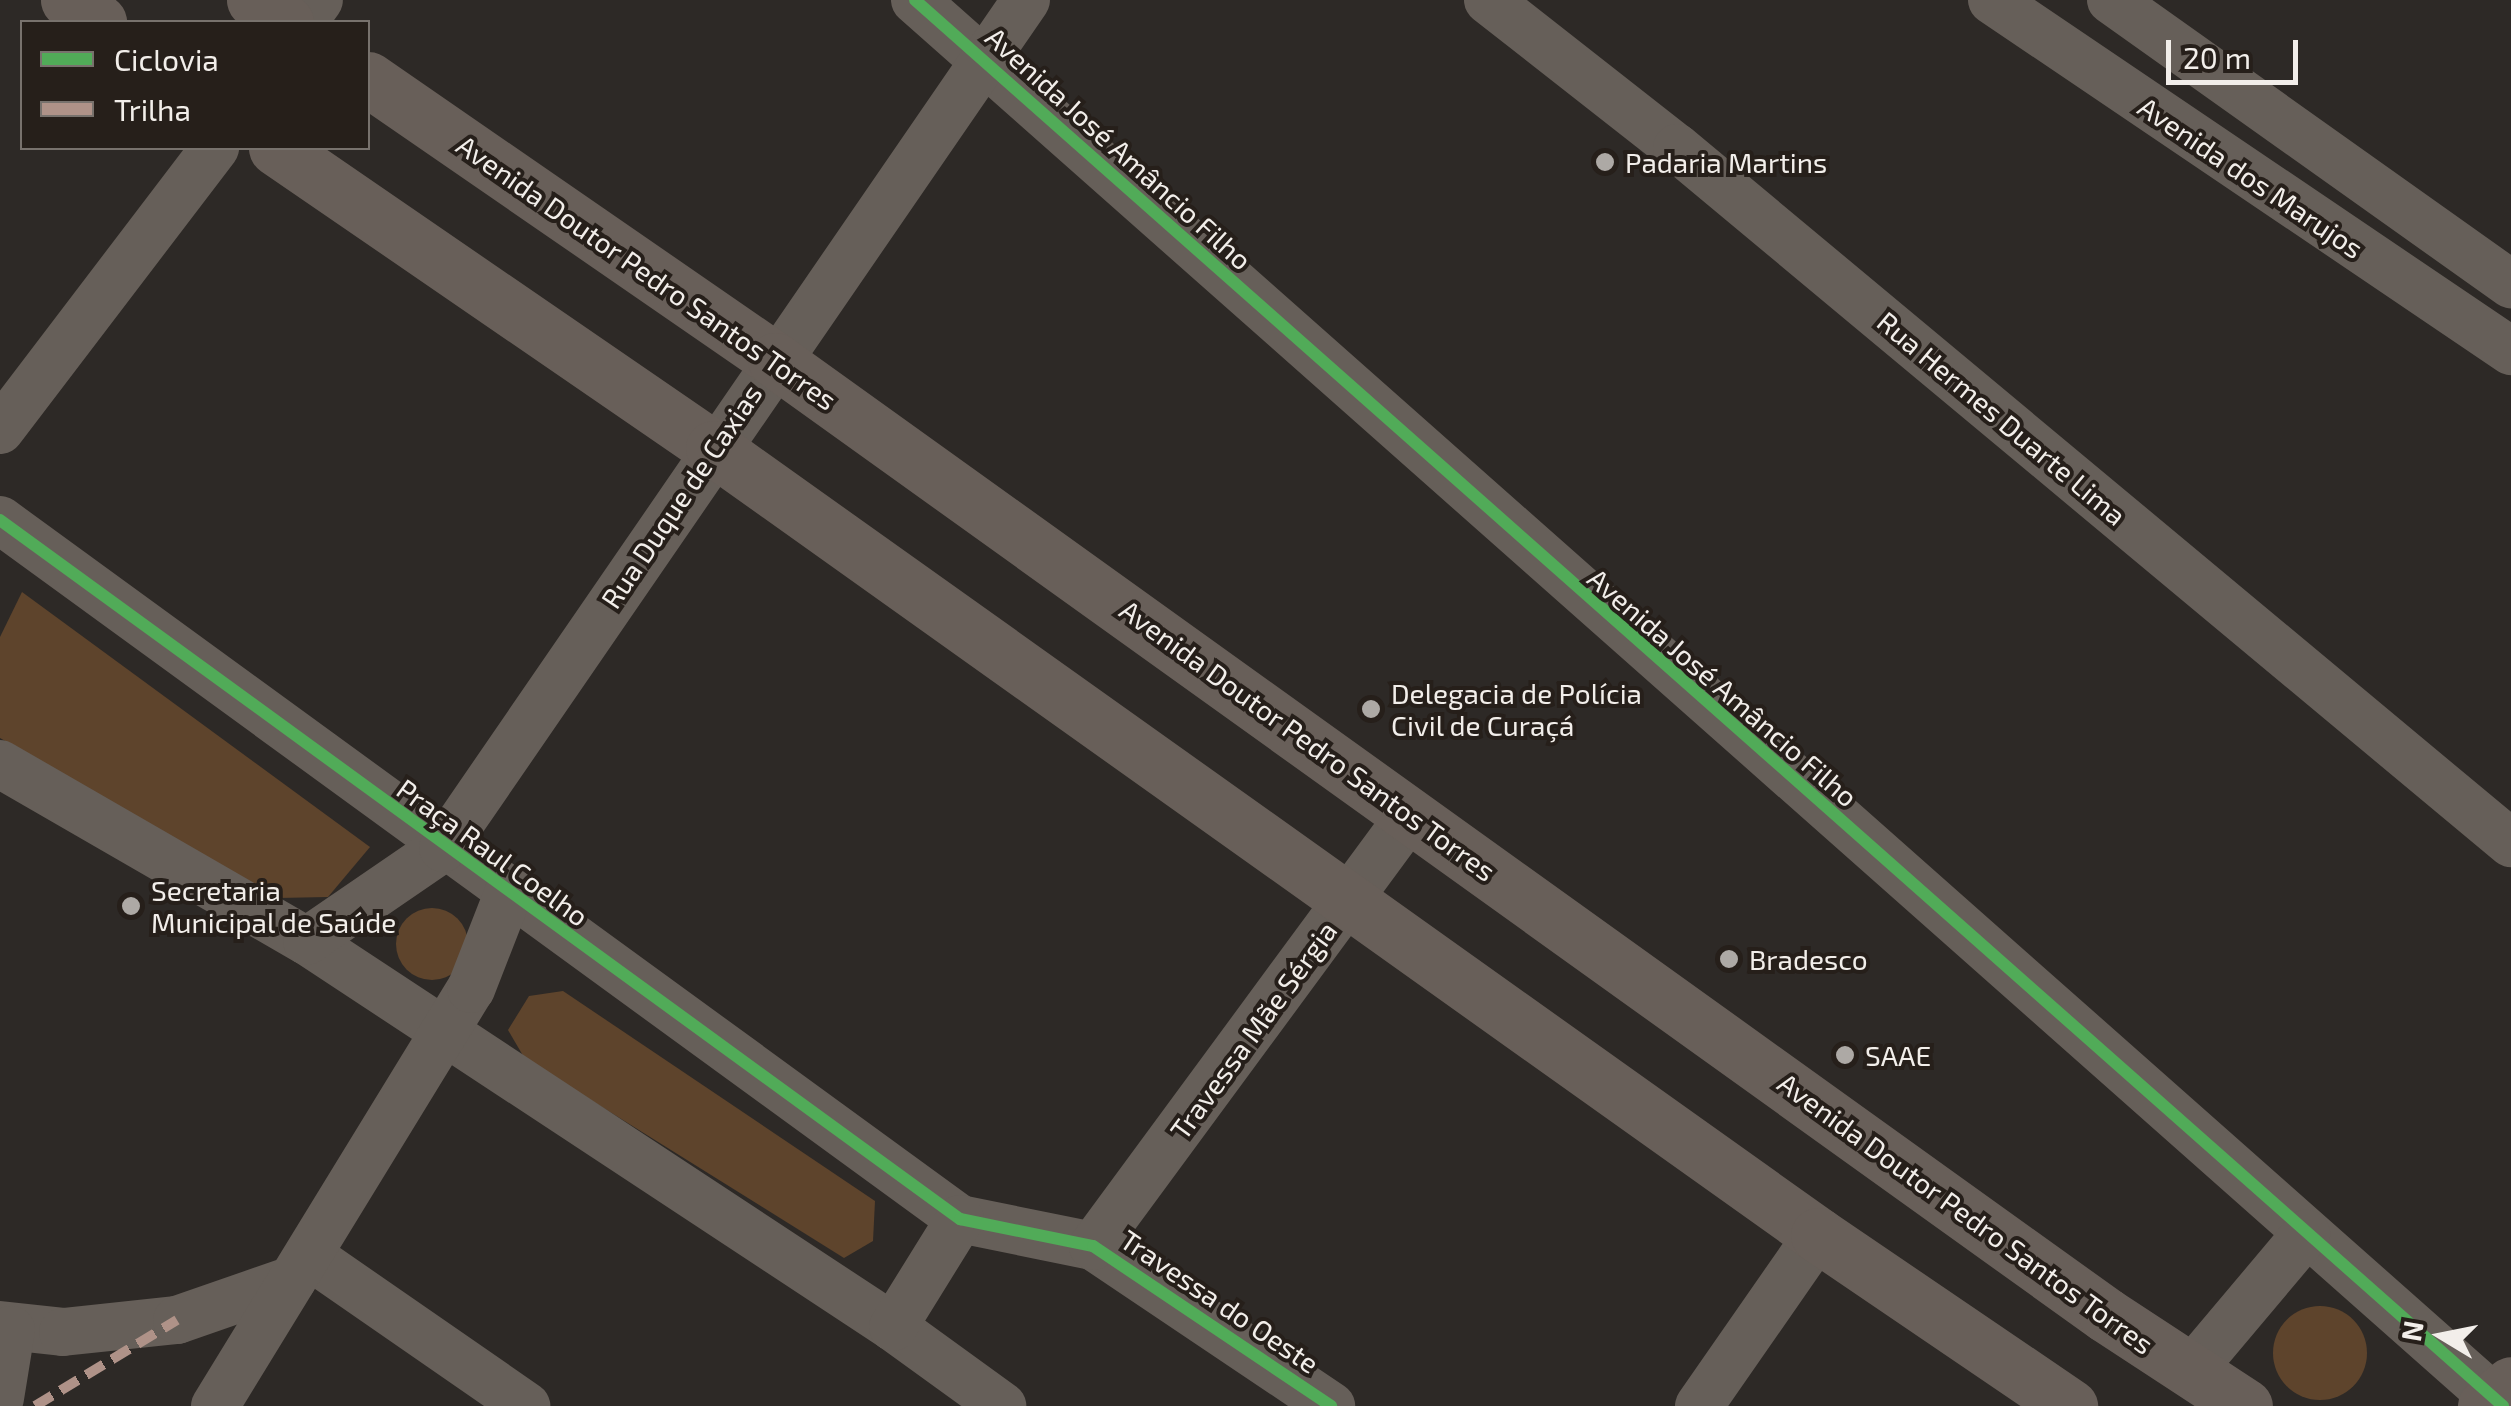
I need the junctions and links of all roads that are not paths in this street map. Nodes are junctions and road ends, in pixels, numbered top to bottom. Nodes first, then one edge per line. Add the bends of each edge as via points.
1 (68, 0) edge
2 (254, 0) edge
3 (915, 0) edge
4 (1026, 0) edge
5 (1488, 0) edge
6 (1992, 0) edge
7 (2111, 0) edge
8 (97, 20) edge
9 (283, 20) edge
10 (983, 59) junction
11 (370, 79) edge
12 (213, 150) edge
13 (279, 150) edge
14 (2511, 284) edge
15 (2511, 351) edge
16 (775, 360) junction
17 (0, 430) edge
18 (713, 448) junction
19 (0, 520) edge
20 (0, 764) edge
21 (1411, 814) junction
22 (2511, 843) edge
23 (443, 848) junction
24 (508, 894) junction
25 (1351, 897) junction
26 (307, 941) junction
27 (445, 1030) junction
28 (960, 1219) junction
29 (2306, 1234) junction
30 (1818, 1235) junction
31 (1094, 1246) junction
32 (302, 1269) junction
33 (6, 1327) edge
34 (893, 1327) junction
35 (2189, 1372) junction
36 (0, 1398) edge
37 (2498, 1399) edge
38 (216, 1406) edge
39 (526, 1406) edge
40 (1002, 1406) edge
41 (1331, 1406) edge
42 (1699, 1406) edge
43 (2070, 1406) edge
44 (2245, 1406) edge

1 - 8 main road
2 - 9 main road
3 - 10 street, Avenida José Amâncio Filho
4 - 10 street, Rua Duque de Caxias
5 - 22 street, Rua Hermes Duarte Lima via 1678,148
6 - 15 street, Avenida dos Marujos
7 - 14 street
10 - 16 street, Rua Duque de Caxias
10 - 29 street, Avenida José Amâncio Filho
11 - 16 main road, Avenida Doutor Pedro Santos Torres
12 - 17 street
13 - 18 main road
16 - 18 street, Rua Duque de Caxias
16 - 21 main road, Avenida Doutor Pedro Santos Torres
18 - 23 street, Rua Duque de Caxias
18 - 25 main road
19 - 23 street, Praça Raul Coelho
20 - 26 street
21 - 25 street, Travessa Mãe Sérgia
21 - 35 main road, Avenida Doutor Pedro Santos Torres
23 - 24 street, Praça Raul Coelho
23 - 26 street
24 - 27 street via 487,957
24 - 28 street, Praça Raul Coelho
25 - 30 main road
25 - 31 street, Travessa Mãe Sérgia
26 - 27 street
27 - 32 street
27 - 34 street
28 - 31 street, Travessa do Oeste
28 - 34 street
29 - 35 street
29 - 37 street, Avenida José Amâncio Filho
30 - 42 street
30 - 43 main road
31 - 41 street, Travessa do Oeste
32 - 33 street via 177,1320 63,1332
32 - 38 street
32 - 39 street
33 - 36 street
34 - 40 street
35 - 44 main road, Avenida Doutor Pedro Santos Torres

